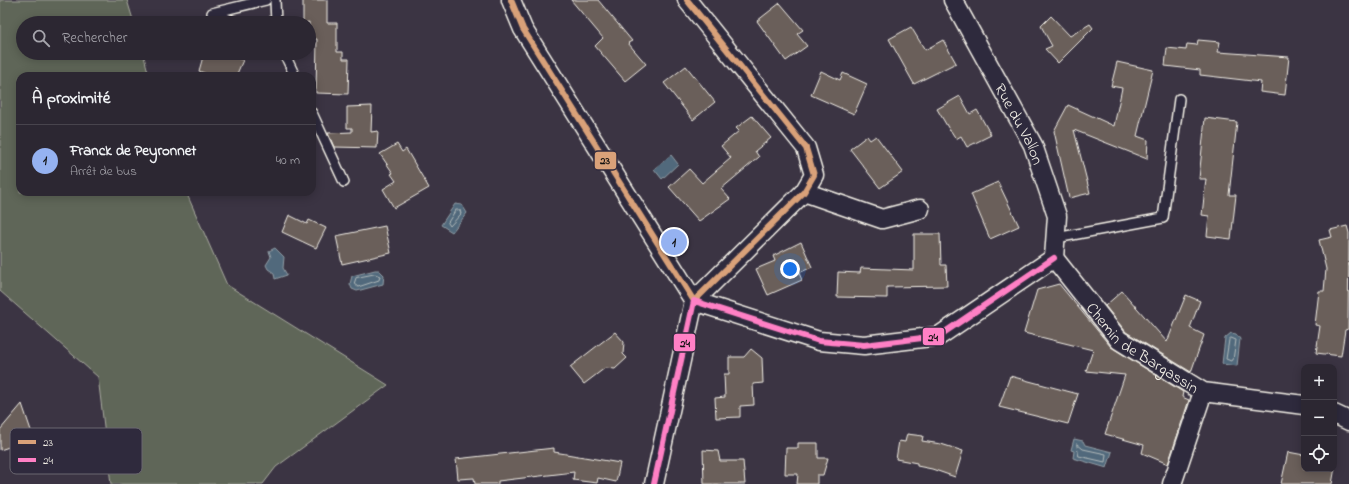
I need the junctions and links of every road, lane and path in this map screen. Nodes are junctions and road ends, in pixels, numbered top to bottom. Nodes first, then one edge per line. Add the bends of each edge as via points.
1 (266, 0) edge
2 (275, 0) edge
3 (511, 0) edge
4 (687, 0) edge
5 (953, 0) edge
6 (220, 16) edge
7 (276, 16) edge
8 (287, 60) edge
9 (293, 72) edge
10 (1179, 100) dead end
11 (316, 122) edge
12 (344, 182) dead end
13 (804, 192) junction
14 (920, 209) dead end
15 (1056, 238) junction
16 (1054, 258) junction
17 (694, 301) junction
18 (1203, 392) junction
19 (1301, 405) edge
20 (1337, 408) edge
21 (1349, 410) edge
22 (1337, 415) edge
23 (1349, 421) edge
24 (654, 484) edge
25 (1172, 484) edge

1 - 6 lane via 212,13
2 - 7 lane
3 - 17 street via 523,29
4 - 13 street via 806,148 814,175
5 - 15 street, Rue du Vallon via 1033,145 1057,216
8 - 9 lane
10 - 15 lane via 1164,218
11 - 12 lane
13 - 14 street via 882,219
13 - 17 street
15 - 16 street, Rue du Vallon
16 - 17 street via 939,336 864,345 819,341
16 - 18 street, Chemin de Bargassin via 1119,340
17 - 24 street
18 - 19 street, Chemin de Bargassin
18 - 25 street
20 - 21 street
22 - 23 street

